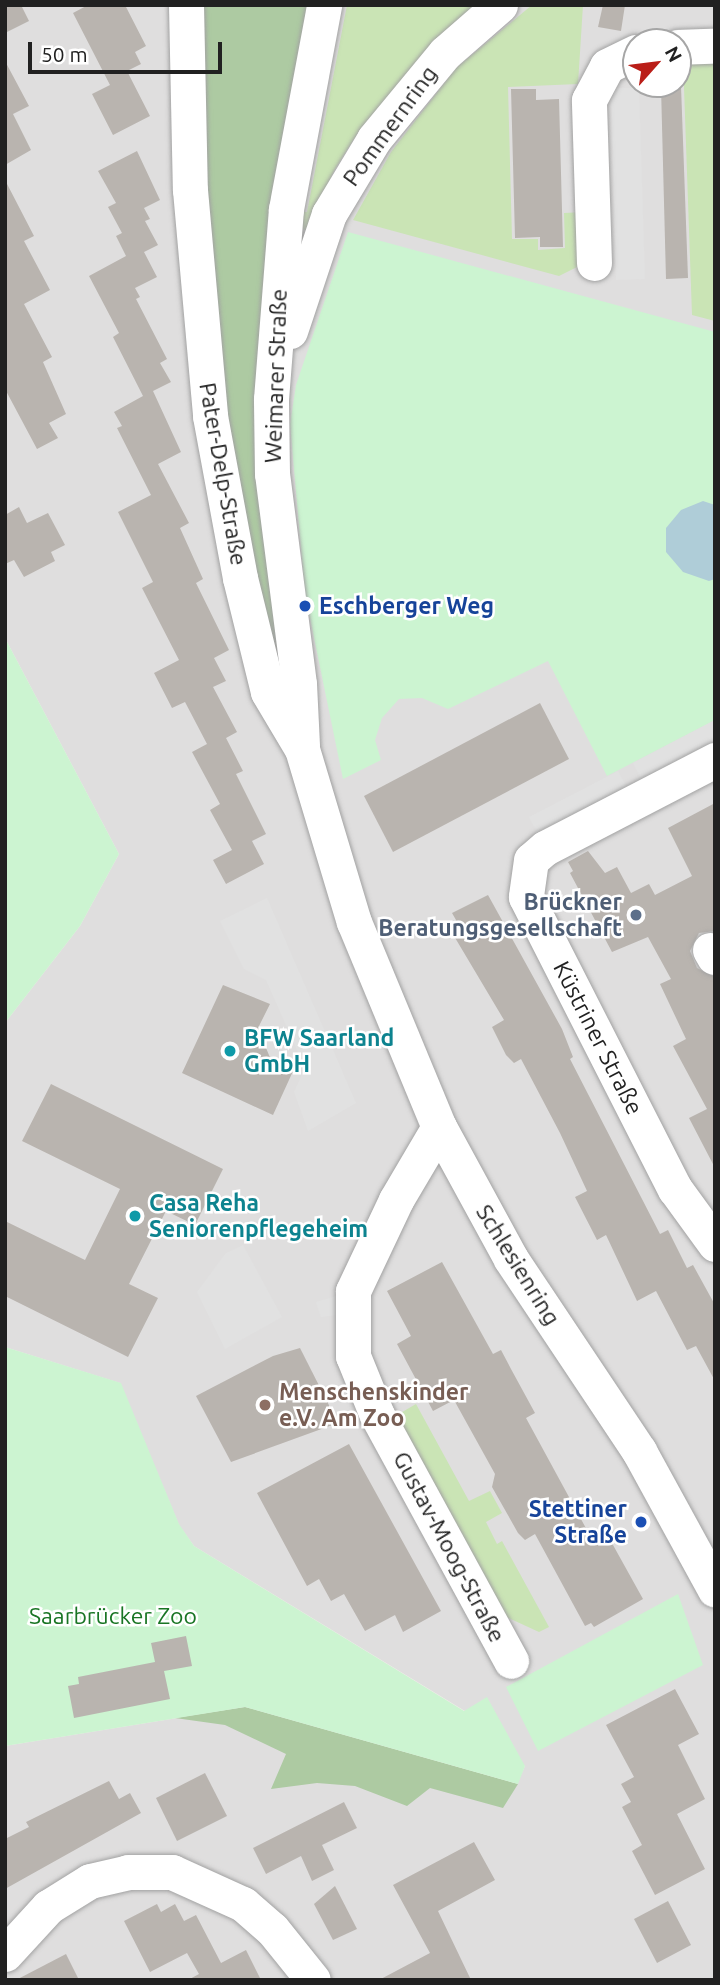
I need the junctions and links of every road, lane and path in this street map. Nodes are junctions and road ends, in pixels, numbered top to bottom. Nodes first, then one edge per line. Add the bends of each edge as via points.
1 (186, 5) edge
2 (324, 5) edge
3 (500, 5) edge
4 (715, 46) edge
5 (692, 47) edge
6 (622, 59) edge
7 (594, 263) dead end
8 (272, 388) junction
9 (302, 749) junction
10 (715, 760) edge
11 (354, 922) joint
12 (439, 1126) junction
13 (715, 1244) edge
14 (715, 1590) edge
15 (511, 1661) dead end
16 (5, 1954) edge
17 (313, 1980) edge

1 - 9 street, Pater-Delp-Straße via 190,190 216,460 268,692
2 - 8 street, Weimarer Straße via 286,209
3 - 8 street, Pommernring via 445,52 403,101 350,178 329,214
4 - 5 street
6 - 7 street via 607,66 589,100
8 - 9 street, Weimarer Straße via 272,474 299,684
9 - 11 street, Pater-Delp-Straße
10 - 13 street, Küstriner Straße via 545,848 531,860 526,897 675,1189
11 - 12 street, Schlesienring
12 - 14 street, Schlesienring via 511,1259 639,1451
12 - 15 street, Gustav-Moog-Straße via 396,1200 353,1291 353,1356 377,1415
16 - 17 street via 48,1907 90,1881 128,1872 172,1872 243,1904 272,1929

